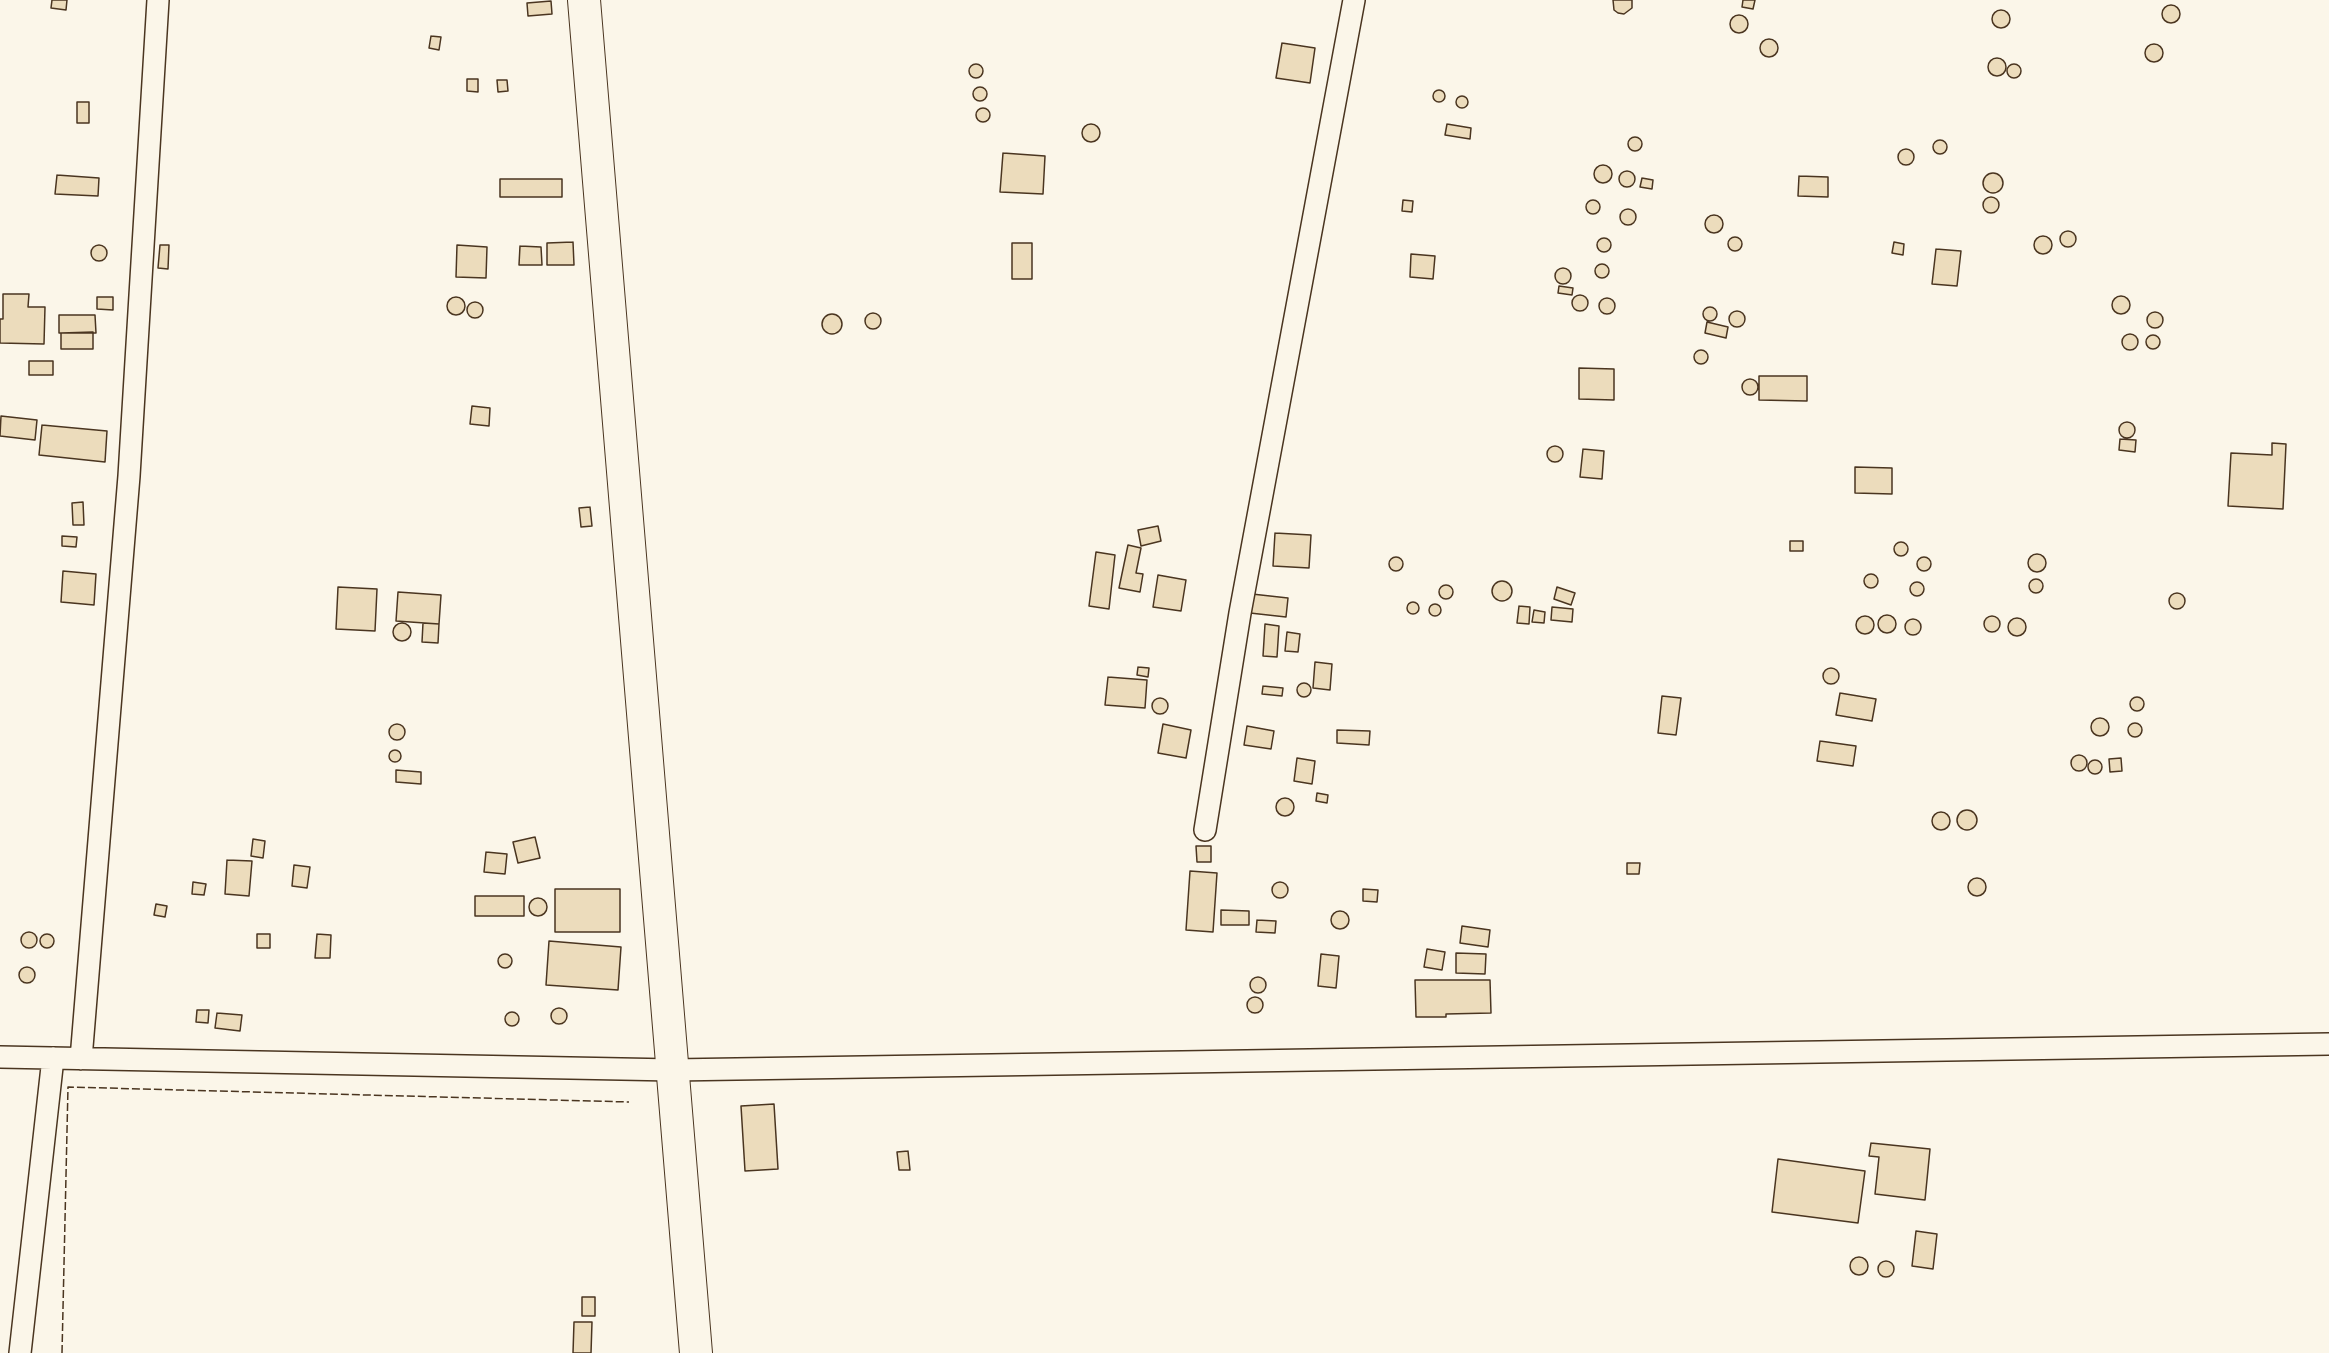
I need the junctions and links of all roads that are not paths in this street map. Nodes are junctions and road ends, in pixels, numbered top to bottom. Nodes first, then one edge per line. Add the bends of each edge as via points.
1 (158, 0) edge
2 (584, 0) edge
3 (1354, 0) edge
4 (1205, 830) dead end
5 (2329, 1044) edge
6 (0, 1057) edge
7 (53, 1058) junction
8 (81, 1059) junction
9 (673, 1070) junction
10 (20, 1353) edge
11 (696, 1353) edge

1 - 8 street via 129,476
2 - 9 highway
3 - 4 street
5 - 9 street
6 - 7 street
7 - 8 street
7 - 10 street
8 - 9 street
9 - 11 highway

